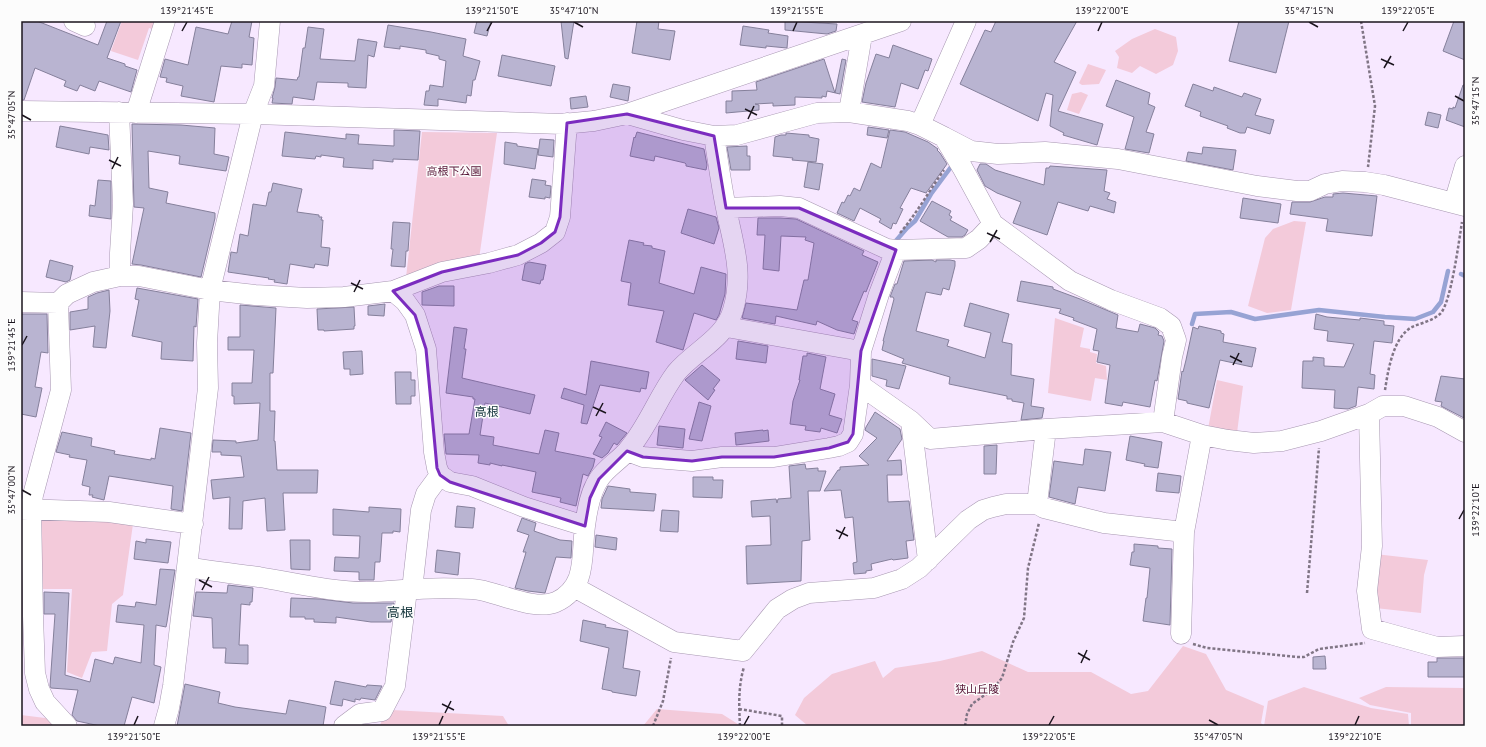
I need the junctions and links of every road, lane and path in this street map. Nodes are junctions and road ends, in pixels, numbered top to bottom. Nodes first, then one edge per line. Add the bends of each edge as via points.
1 (165, 21) edge
2 (270, 21) edge
3 (901, 21) edge
4 (966, 21) edge
5 (1361, 21) edge
6 (870, 28) edge
7 (21, 111) edge
8 (128, 112) junction
9 (849, 112) junction
10 (253, 114) junction
11 (627, 114) junction
12 (567, 123) junction
13 (920, 125) junction
14 (714, 136) junction
15 (944, 137) junction
16 (956, 158) junction
17 (1465, 166) edge
18 (1365, 182) junction
19 (1461, 205) edge
20 (726, 208) junction
21 (993, 224) junction
22 (891, 249) junction
23 (120, 276) junction
24 (210, 290) junction
25 (393, 291) junction
26 (21, 302) edge
27 (58, 303) junction
28 (727, 325) junction
29 (861, 351) junction
30 (860, 385) junction
31 (1376, 410) junction
32 (911, 421) junction
33 (1163, 422) junction
34 (1046, 429) junction
35 (1321, 431) junction
36 (1465, 432) edge
37 (1202, 435) junction
38 (627, 451) junction
39 (440, 475) junction
40 (1040, 506) junction
41 (26, 508) edge
42 (193, 524) junction
43 (585, 526) junction
44 (1184, 532) junction
45 (928, 560) junction
46 (188, 567) junction
47 (574, 587) junction
48 (409, 590) junction
49 (1307, 593) dead end
50 (27, 616) edge
51 (1372, 628) junction
52 (1182, 634) joint
53 (674, 642) junction
54 (1465, 646) edge
55 (743, 651) junction
56 (739, 709) junction
57 (67, 726) edge
58 (164, 726) edge
59 (344, 726) edge
60 (653, 726) edge
61 (740, 726) edge
62 (782, 726) edge
63 (965, 726) edge

1 - 8 street
2 - 10 street via 264,86
3 - 6 street
4 - 13 street
5 - 18 path via 1375,106
6 - 9 street
6 - 11 street
7 - 8 street
8 - 10 street
8 - 23 street
9 - 13 street
9 - 14 street via 817,113 737,135
10 - 12 street
10 - 24 street
11 - 12 street via 594,121
11 - 14 street
12 - 25 street via 560,217 555,232 541,243 518,254 489,263 442,272
13 - 15 street
14 - 20 street
15 - 16 street
15 - 18 street via 971,151 998,154 1045,152 1118,159 1257,186 1297,191 1310,191 1325,184 1342,181
16 - 21 street
16 - 22 path via 926,196
17 - 19 street
18 - 19 street
19 - 31 path via 1453,275 1446,302 1440,314 1406,331 1399,340
20 - 22 street via 799,208
20 - 28 street via 739,278
21 - 22 street via 980,239 966,248
21 - 33 street via 1070,281 1160,318 1171,326 1176,340
22 - 29 street
23 - 24 street via 139,276
23 - 27 street via 93,282 67,294
24 - 25 street via 308,298
24 - 42 street via 208,388
25 - 39 street via 405,301 415,315 426,348 434,452
26 - 27 street
27 - 41 street via 61,390 33,495
28 - 29 street
28 - 38 street via 676,374
29 - 30 street
30 - 32 street
30 - 38 street via 853,434 848,442 839,446 774,456 722,457 692,461 643,457
31 - 35 street
31 - 36 street via 1404,406 1438,417
31 - 51 street via 1372,546 1367,591
32 - 34 street via 930,439
32 - 45 street
33 - 34 street
33 - 37 street
34 - 40 street
35 - 37 street via 1282,441 1254,443
35 - 49 path
37 - 44 street
38 - 43 street via 599,479 590,498
39 - 43 street via 450,482 472,486 524,507
39 - 48 street via 426,494 421,510
40 - 44 street via 1104,523
40 - 45 street via 1006,504 983,510 968,520
40 - 63 path via 1028,568 1024,618 1013,642 1002,678 992,690 972,704
41 - 42 street via 109,512
41 - 50 street
42 - 46 street
43 - 47 street via 582,567
44 - 52 street
45 - 55 street via 902,579 874,588 809,593 793,599 777,609
46 - 48 street via 331,590
46 - 58 street via 173,686
47 - 48 street via 554,603 542,604 528,603 474,589
47 - 53 street
48 - 59 street via 395,686 382,711 360,714
50 - 57 street via 39,689 45,702
51 - 52 path via 1370,638 1363,644 1319,649 1304,657 1207,648 1186,642
51 - 54 street via 1437,647
53 - 55 street
53 - 60 path via 663,701
55 - 56 path via 747,655 741,677
56 - 61 path
56 - 62 path via 782,716

